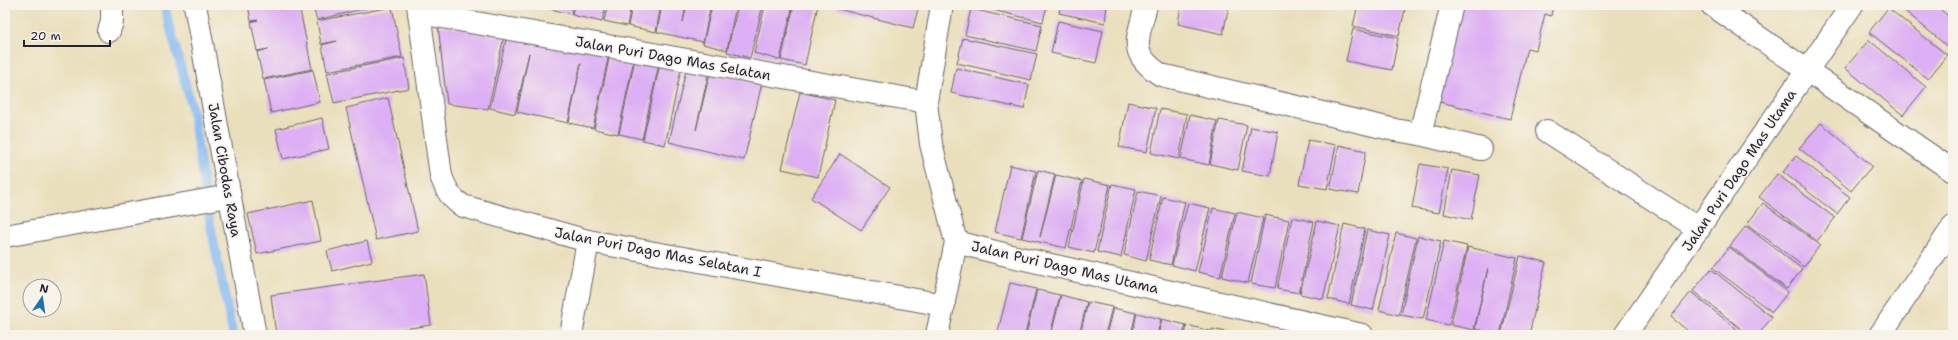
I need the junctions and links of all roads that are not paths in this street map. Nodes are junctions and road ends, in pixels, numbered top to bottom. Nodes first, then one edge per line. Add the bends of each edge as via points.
1 (112, 5) edge
2 (195, 5) edge
3 (942, 5) edge
4 (1146, 5) edge
5 (1452, 5) edge
6 (1712, 5) edge
7 (1852, 5) edge
8 (418, 9) edge
9 (109, 31) dead end
10 (1807, 70) junction
11 (926, 102) junction
12 (1547, 131) dead end
13 (1420, 134) junction
14 (1481, 149) dead end
15 (1953, 171) edge
16 (214, 198) junction
17 (1953, 227) edge
18 (1699, 229) junction
19 (5, 236) edge
20 (588, 241) junction
21 (956, 242) junction
22 (944, 305) junction
23 (255, 335) edge
24 (571, 335) edge
25 (937, 335) edge
26 (1362, 335) edge
27 (1625, 335) edge
28 (1880, 335) edge

1 - 9 street
2 - 16 street, Jalan Cibodas Raya
3 - 11 street, Jalan Puri Dago Mas Utama
4 - 13 street via 1137,44 1138,53 1142,60 1161,75
5 - 13 street
6 - 10 street
7 - 10 street, Jalan Puri Dago Mas Utama
8 - 11 street, Jalan Puri Dago Mas Selatan
8 - 20 street, Jalan Puri Dago Mas Selatan I via 441,176 446,190 454,200 473,210
10 - 15 street
10 - 18 street, Jalan Puri Dago Mas Utama
11 - 21 street, Jalan Puri Dago Mas Utama via 931,144
12 - 18 street
13 - 14 street
16 - 19 street
16 - 23 street, Jalan Cibodas Raya
17 - 28 street
18 - 27 street, Jalan Puri Dago Mas Utama
20 - 22 street, Jalan Puri Dago Mas Selatan I
20 - 24 street
21 - 22 street
21 - 26 street, Jalan Puri Dago Mas Utama
22 - 25 street

